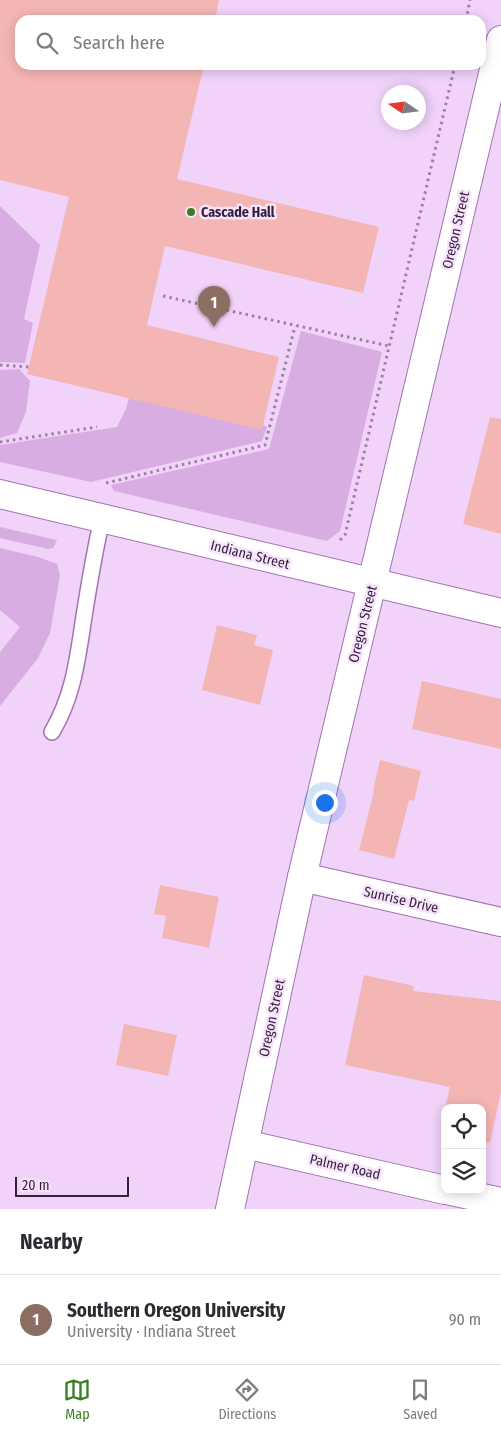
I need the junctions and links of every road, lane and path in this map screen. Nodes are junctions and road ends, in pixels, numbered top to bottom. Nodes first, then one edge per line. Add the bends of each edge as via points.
1 (470, 0) edge
2 (467, 15) edge
3 (501, 40) edge
4 (454, 70) edge
5 (163, 296) dead end
6 (295, 326) junction
7 (390, 346) junction
8 (0, 365) edge
9 (29, 366) dead end
10 (97, 427) dead end
11 (0, 442) edge
12 (98, 485) dead end
13 (0, 494) edge
14 (102, 519) junction
15 (336, 544) dead end
16 (373, 584) junction
17 (501, 614) edge
18 (52, 732) dead end
19 (302, 877) junction
20 (501, 922) edge
21 (245, 1144) junction
22 (441, 1189) edge
23 (464, 1194) edge
24 (501, 1202) edge
25 (230, 1209) edge

1 - 2 path
3 - 16 street, Oregon Street
4 - 7 path
5 - 6 path
6 - 7 path
6 - 12 path via 265,445
7 - 15 path via 345,535
8 - 9 path
10 - 11 path
13 - 14 street, Indiana Street
14 - 16 street, Indiana Street
14 - 18 lane via 92,561 75,673 68,698
16 - 17 street, Indiana Street
16 - 19 street, Oregon Street
19 - 20 street, Sunrise Drive
19 - 21 street, Oregon Street
21 - 22 street, Palmer Road
21 - 25 street, Oregon Street
23 - 24 street, Palmer Road

